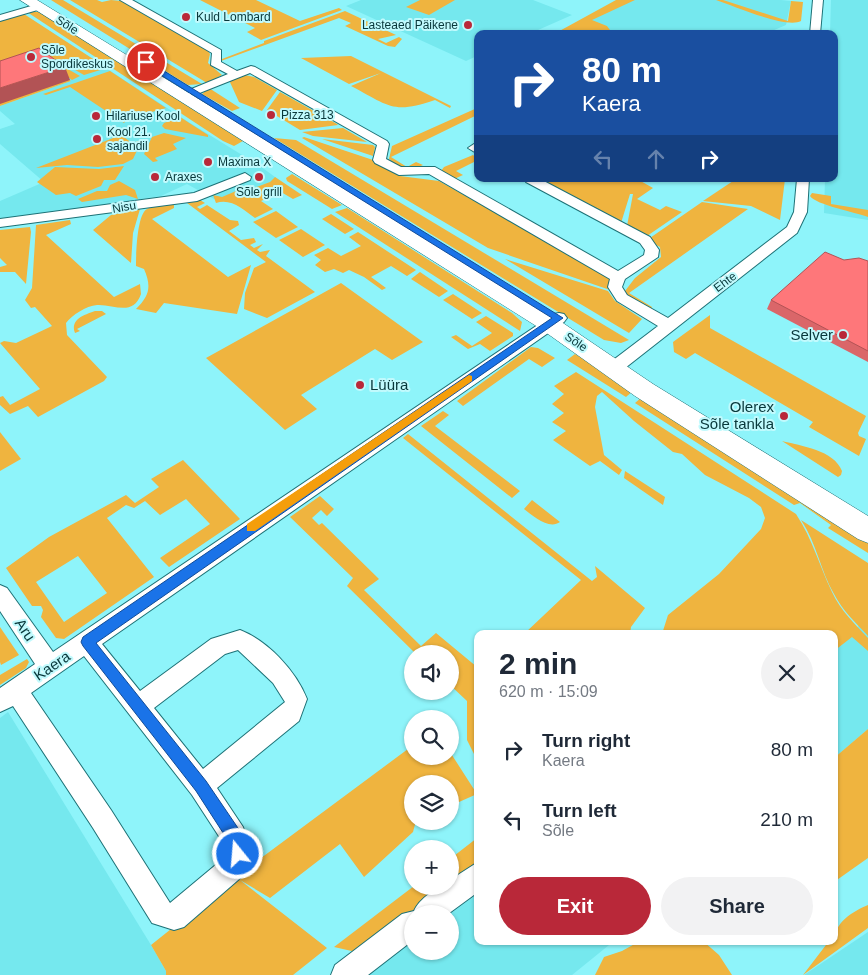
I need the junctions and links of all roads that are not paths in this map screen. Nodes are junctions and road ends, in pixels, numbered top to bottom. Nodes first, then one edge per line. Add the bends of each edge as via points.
1 (125, 0) edge
2 (818, 0) edge
3 (40, 3) edge
4 (0, 18) edge
5 (815, 30) edge
6 (237, 75) junction
7 (193, 92) junction
8 (245, 177) dead end
9 (537, 182) edge
10 (803, 182) edge
11 (0, 222) edge
12 (618, 277) junction
13 (554, 321) junction
14 (671, 326) junction
15 (620, 363) junction
16 (868, 511) edge
17 (868, 531) edge
18 (0, 594) edge
19 (87, 642) junction
20 (50, 667) junction
21 (8, 696) edge
22 (138, 704) junction
23 (201, 786) junction
24 (474, 878) edge
25 (438, 905) edge
26 (404, 930) edge
27 (345, 975) edge

1 - 6 street via 217,52 215,63
2 - 5 street
3 - 4 street
3 - 7 main road, Sõle
3 - 13 main road, Sõle
6 - 7 street
6 - 12 street via 251,69 383,144 379,160 399,171 431,170
7 - 13 main road, Sõle
8 - 11 street, Nisu via 198,197
9 - 12 street via 645,240 652,250 651,257
10 - 14 street, Ehte via 801,212 792,230
12 - 14 street via 615,287 622,298
13 - 15 main road, Sõle
13 - 19 street, Kaera
14 - 15 street, Ehte
15 - 16 main road, Sõle
15 - 17 main road, Sõle via 644,390
18 - 20 street, Aru
19 - 20 street, Kaera
19 - 22 street
20 - 21 street, Kaera
21 - 23 street via 102,819 161,914 174,917 236,865 238,854 234,836
22 - 23 street
22 - 23 street via 219,646 240,640 250,644 290,688 296,698 291,713
24 - 25 street
26 - 27 street

